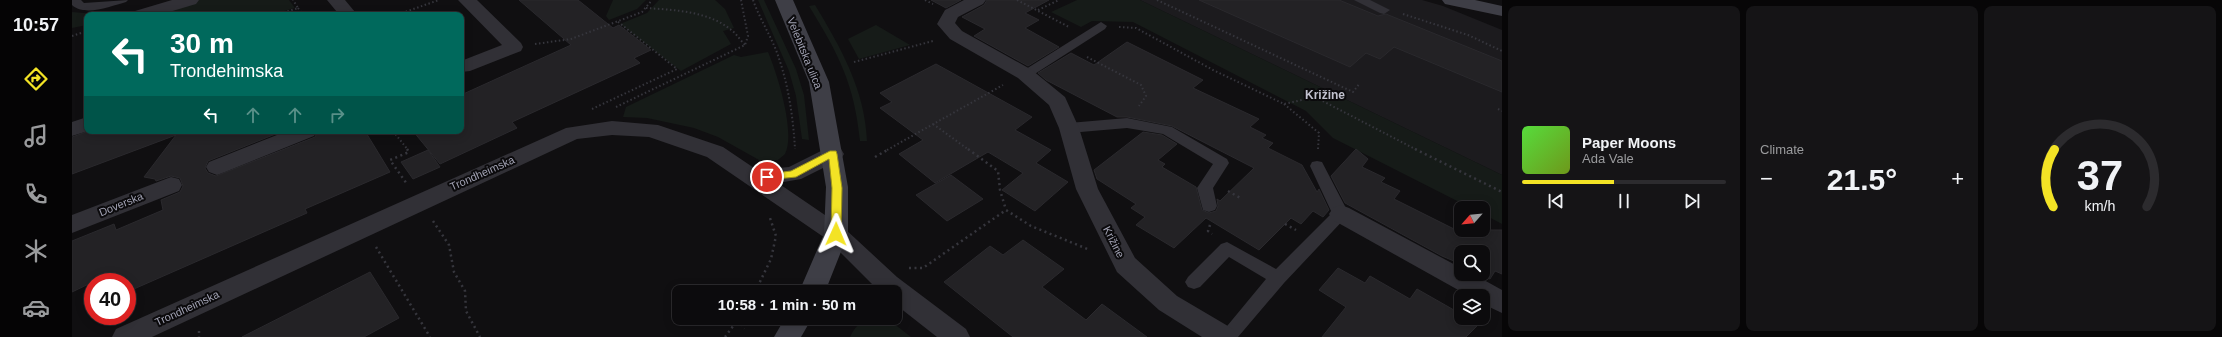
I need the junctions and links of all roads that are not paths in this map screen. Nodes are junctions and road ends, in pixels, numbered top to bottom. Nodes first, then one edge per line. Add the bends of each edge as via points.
1 (74, 0) edge
2 (122, 0) edge
3 (190, 0) edge
4 (336, 0) edge
5 (467, 0) edge
6 (784, 0) edge
7 (977, 0) edge
8 (1360, 0) edge
9 (1451, 0) edge
10 (1384, 10) road end
11 (1502, 11) edge
12 (151, 12) edge
13 (346, 12) edge
14 (1101, 26) road end
15 (464, 67) edge
16 (1025, 74) junction
17 (84, 125) edge
18 (1069, 128) junction
19 (72, 130) edge
20 (300, 134) edge
21 (833, 154) junction
22 (1317, 166) road end
23 (217, 167) dead end
24 (754, 178) junction
25 (171, 185) dead end
26 (1209, 206) road end
27 (1341, 214) junction
28 (72, 224) edge
29 (836, 234) junction
30 (1278, 278) junction
31 (1194, 282) dead end
32 (815, 285) edge
33 (1502, 302) edge
34 (794, 325) edge
35 (125, 337) edge
36 (787, 337) edge
37 (957, 337) edge
38 (1224, 337) edge
39 (1227, 337) edge

1 - 2 lane via 81,7
3 - 12 street
4 - 13 street
5 - 15 street via 514,47
6 - 21 street, Velebitska ulica via 819,82
7 - 16 street, Križine via 951,14 946,24 956,35
8 - 10 lane
9 - 11 street
14 - 16 lane
16 - 18 street, Križine via 1058,102
17 - 19 street
18 - 26 lane via 1127,122 1167,130 1222,163 1205,188
18 - 38 street, Križine via 1088,189 1126,265 1168,303
20 - 23 street
21 - 24 street via 793,174
21 - 29 street, Velebitska ulica via 837,188
22 - 27 lane
24 - 29 street, Trondheimska
24 - 35 street, Trondheimska via 715,152 651,130 612,128 573,133
25 - 28 street, Doverska
27 - 30 lane
27 - 33 street
29 - 32 street, Velebitska ulica
29 - 37 street, Trondheimska via 888,284
30 - 31 lane via 1227,248
30 - 39 lane
34 - 36 street

